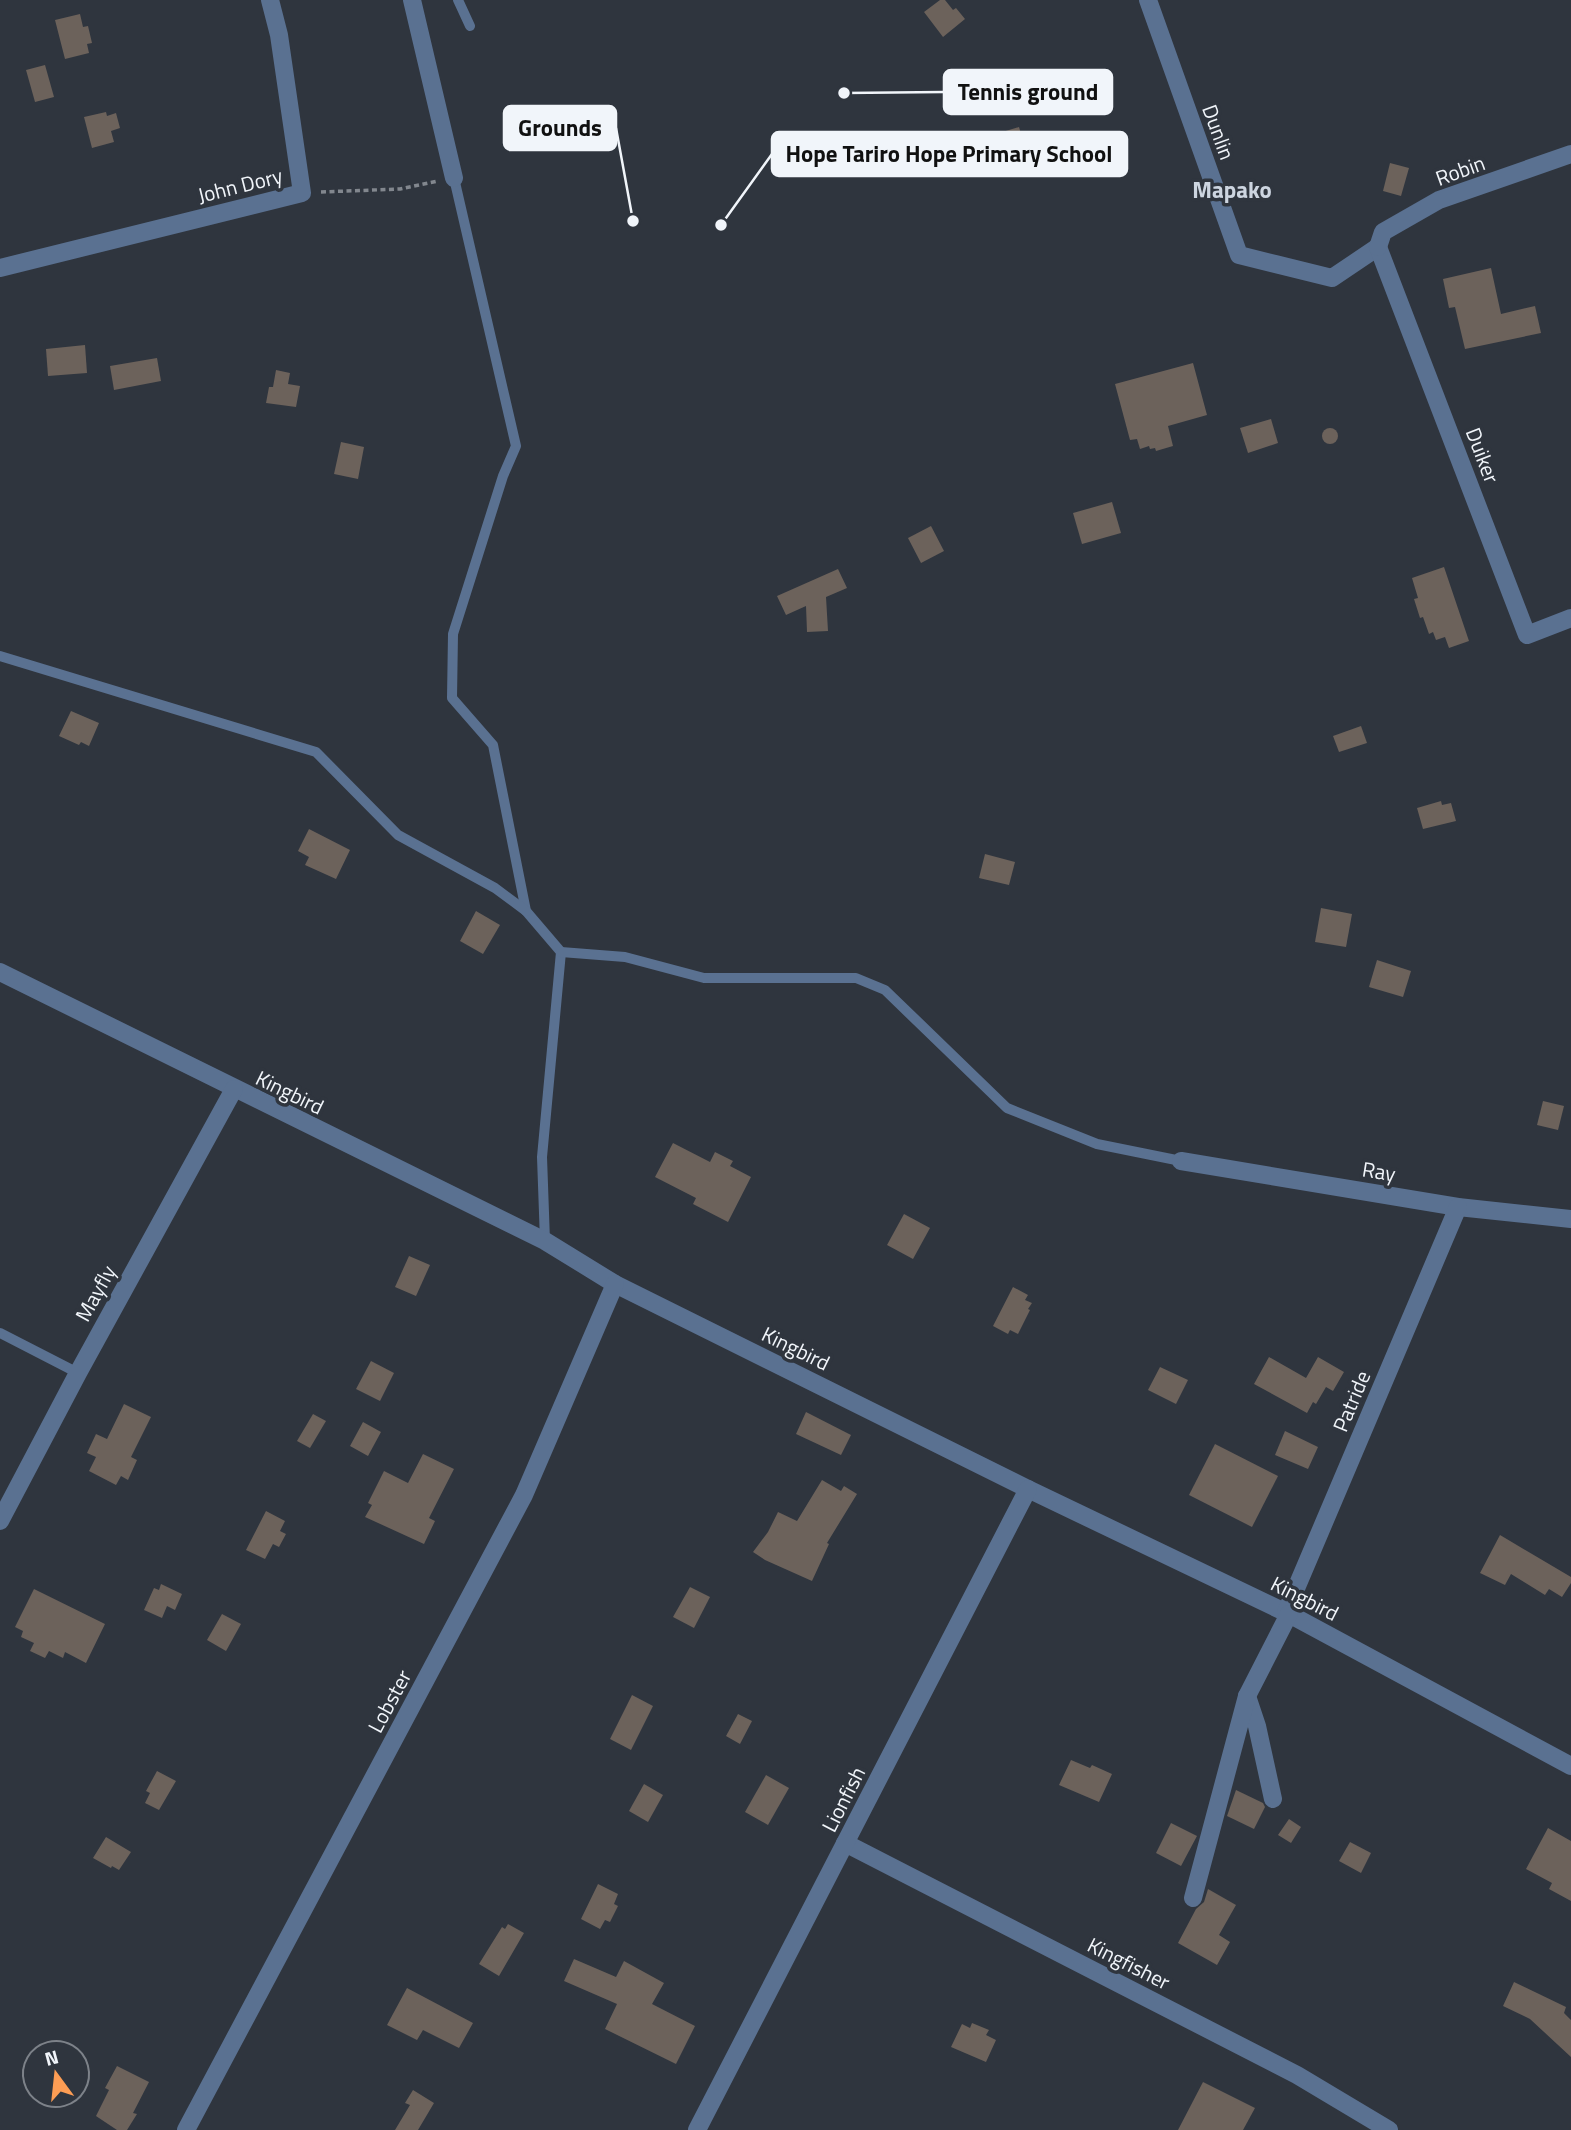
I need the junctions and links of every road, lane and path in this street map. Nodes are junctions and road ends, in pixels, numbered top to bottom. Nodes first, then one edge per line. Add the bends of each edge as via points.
1 (270, 0) edge
2 (412, 0) edge
3 (458, 0) edge
4 (1148, 0) edge
5 (470, 26) dead end
6 (1571, 154) edge
7 (454, 178) junction
8 (302, 193) junction
9 (1378, 247) junction
10 (0, 268) edge
11 (1571, 618) edge
12 (0, 656) edge
13 (526, 911) junction
14 (561, 953) junction
15 (0, 972) edge
16 (234, 1089) junction
17 (1181, 1161) joint
18 (1458, 1207) junction
19 (1571, 1219) edge
20 (545, 1241) junction
21 (615, 1284) junction
22 (0, 1333) edge
23 (78, 1373) junction
24 (1028, 1489) junction
25 (0, 1521) edge
26 (1288, 1613) junction
27 (1247, 1696) junction
28 (1571, 1766) edge
29 (1273, 1799) dead end
30 (845, 1843) junction
31 (1193, 1898) dead end
32 (186, 2130) edge
33 (697, 2130) edge
34 (1389, 2130) edge

1 - 8 street, John Dory
2 - 7 street
3 - 5 lane
4 - 9 street, Dunlin via 1239,255 1332,278
6 - 9 street, Robin via 1439,200 1383,232
7 - 8 path via 400,189
7 - 13 lane via 516,446 453,634 452,698 492,745
8 - 10 street, John Dory
9 - 11 street, Duiker via 1527,635
12 - 13 lane via 316,752 398,835 495,888
13 - 14 lane
14 - 17 lane via 625,957 704,978 856,978 885,990 1007,1108 1097,1144
14 - 20 lane via 542,1157
15 - 16 street, Kingbird
16 - 20 street, Kingbird
16 - 23 street, Mayfly
17 - 18 street, Ray
18 - 19 street, Ray
18 - 26 street, Patride
20 - 21 street, Kingbird
21 - 24 street, Kingbird
21 - 32 street, Lobster via 524,1495
22 - 23 lane
23 - 25 street, Mayfly
24 - 26 street, Kingbird
24 - 30 street, Lionfish
26 - 27 street, Patride
26 - 28 street, Kingbird
27 - 29 street
27 - 31 street, Patride
30 - 33 street, Lionfish
30 - 34 street, Kingfisher via 1297,2075

